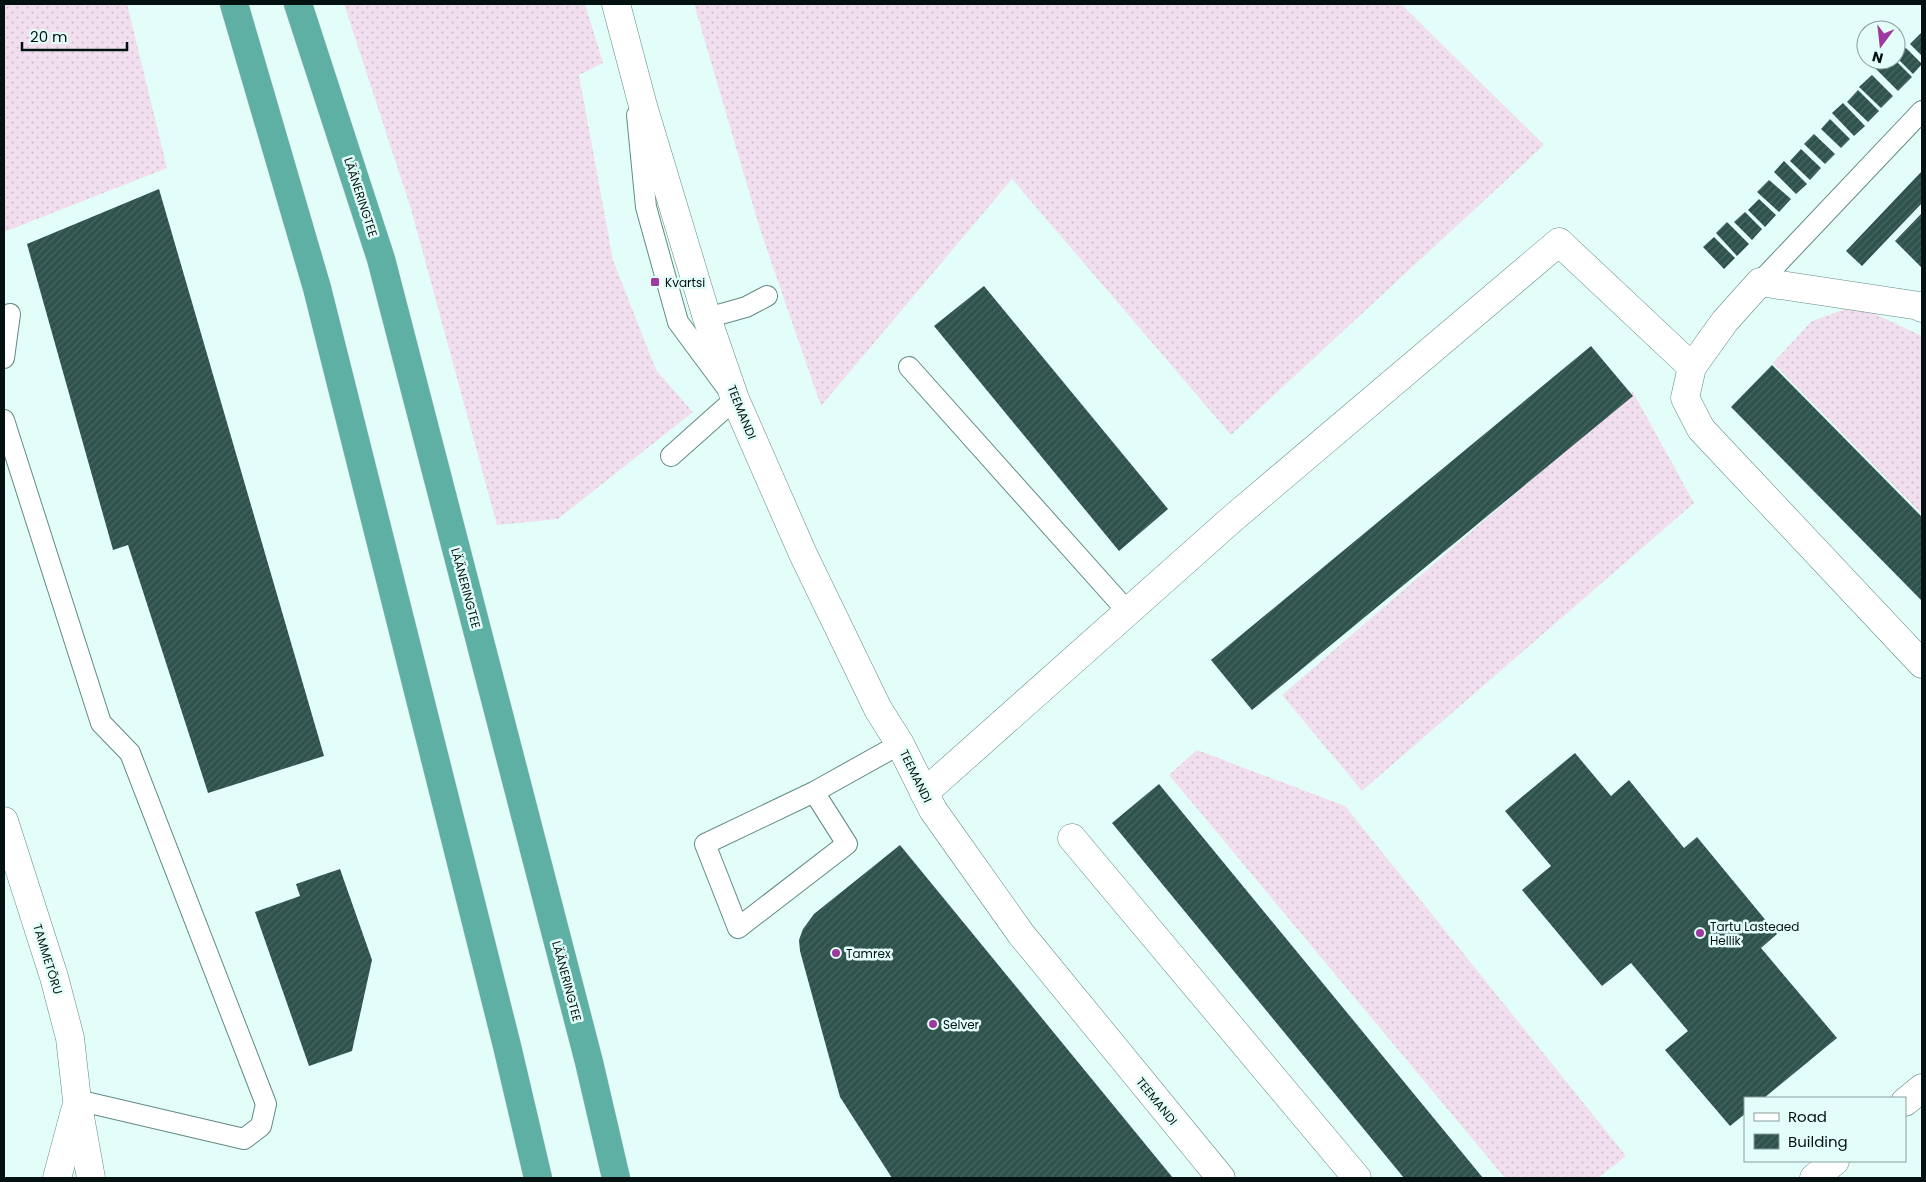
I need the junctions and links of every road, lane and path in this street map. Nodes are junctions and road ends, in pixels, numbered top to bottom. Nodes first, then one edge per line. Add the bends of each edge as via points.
1 (218, 4) edge
2 (234, 4) edge
3 (298, 4) edge
4 (616, 4) edge
5 (629, 4) edge
6 (633, 70) junction
7 (1922, 111) edge
8 (272, 133) junction
9 (1760, 282) junction
10 (767, 296) dead end
11 (1922, 308) edge
12 (10, 314) dead end
13 (707, 318) junction
14 (4, 358) edge
15 (909, 367) dead end
16 (1692, 367) junction
17 (735, 399) junction
18 (4, 420) edge
19 (671, 456) dead end
20 (1128, 612) junction
21 (1922, 664) edge
22 (900, 744) junction
23 (814, 792) junction
24 (924, 793) junction
25 (4, 821) edge
26 (1072, 838) dead end
27 (1922, 1088) edge
28 (77, 1100) junction
29 (1906, 1101) edge
30 (1834, 1162) edge
31 (57, 1178) edge
32 (91, 1178) edge
33 (538, 1178) edge
34 (616, 1178) edge
35 (1221, 1178) edge
36 (1357, 1178) edge
37 (1814, 1178) edge

1 - 8 highway
2 - 8 highway
3 - 34 highway, LÄÄNERINGTEE via 381,260 589,1062
4 - 6 street
5 - 6 lane
6 - 13 street, TEEMANDI
6 - 17 lane via 646,206 678,322
7 - 9 lane
8 - 33 highway via 318,288
9 - 11 street
9 - 16 street
10 - 13 lane via 746,307
12 - 14 lane
13 - 17 street, TEEMANDI
15 - 20 lane
16 - 20 street via 1559,242 1232,519
16 - 21 street via 1685,398 1701,429
17 - 19 lane
17 - 22 street, TEEMANDI via 802,554 878,709
18 - 28 lane via 101,723 130,753 266,1104 260,1126 244,1139
20 - 24 street
22 - 23 lane
22 - 24 street, TEEMANDI
23 - 23 lane via 847,844 738,928 705,844
24 - 35 street, TEEMANDI via 1021,934
25 - 28 street, TAMMETÕRU via 70,1038
26 - 36 street
27 - 29 street
28 - 31 street, TAMMETÕRU
28 - 32 street, TAMMETÕRU
30 - 37 street

